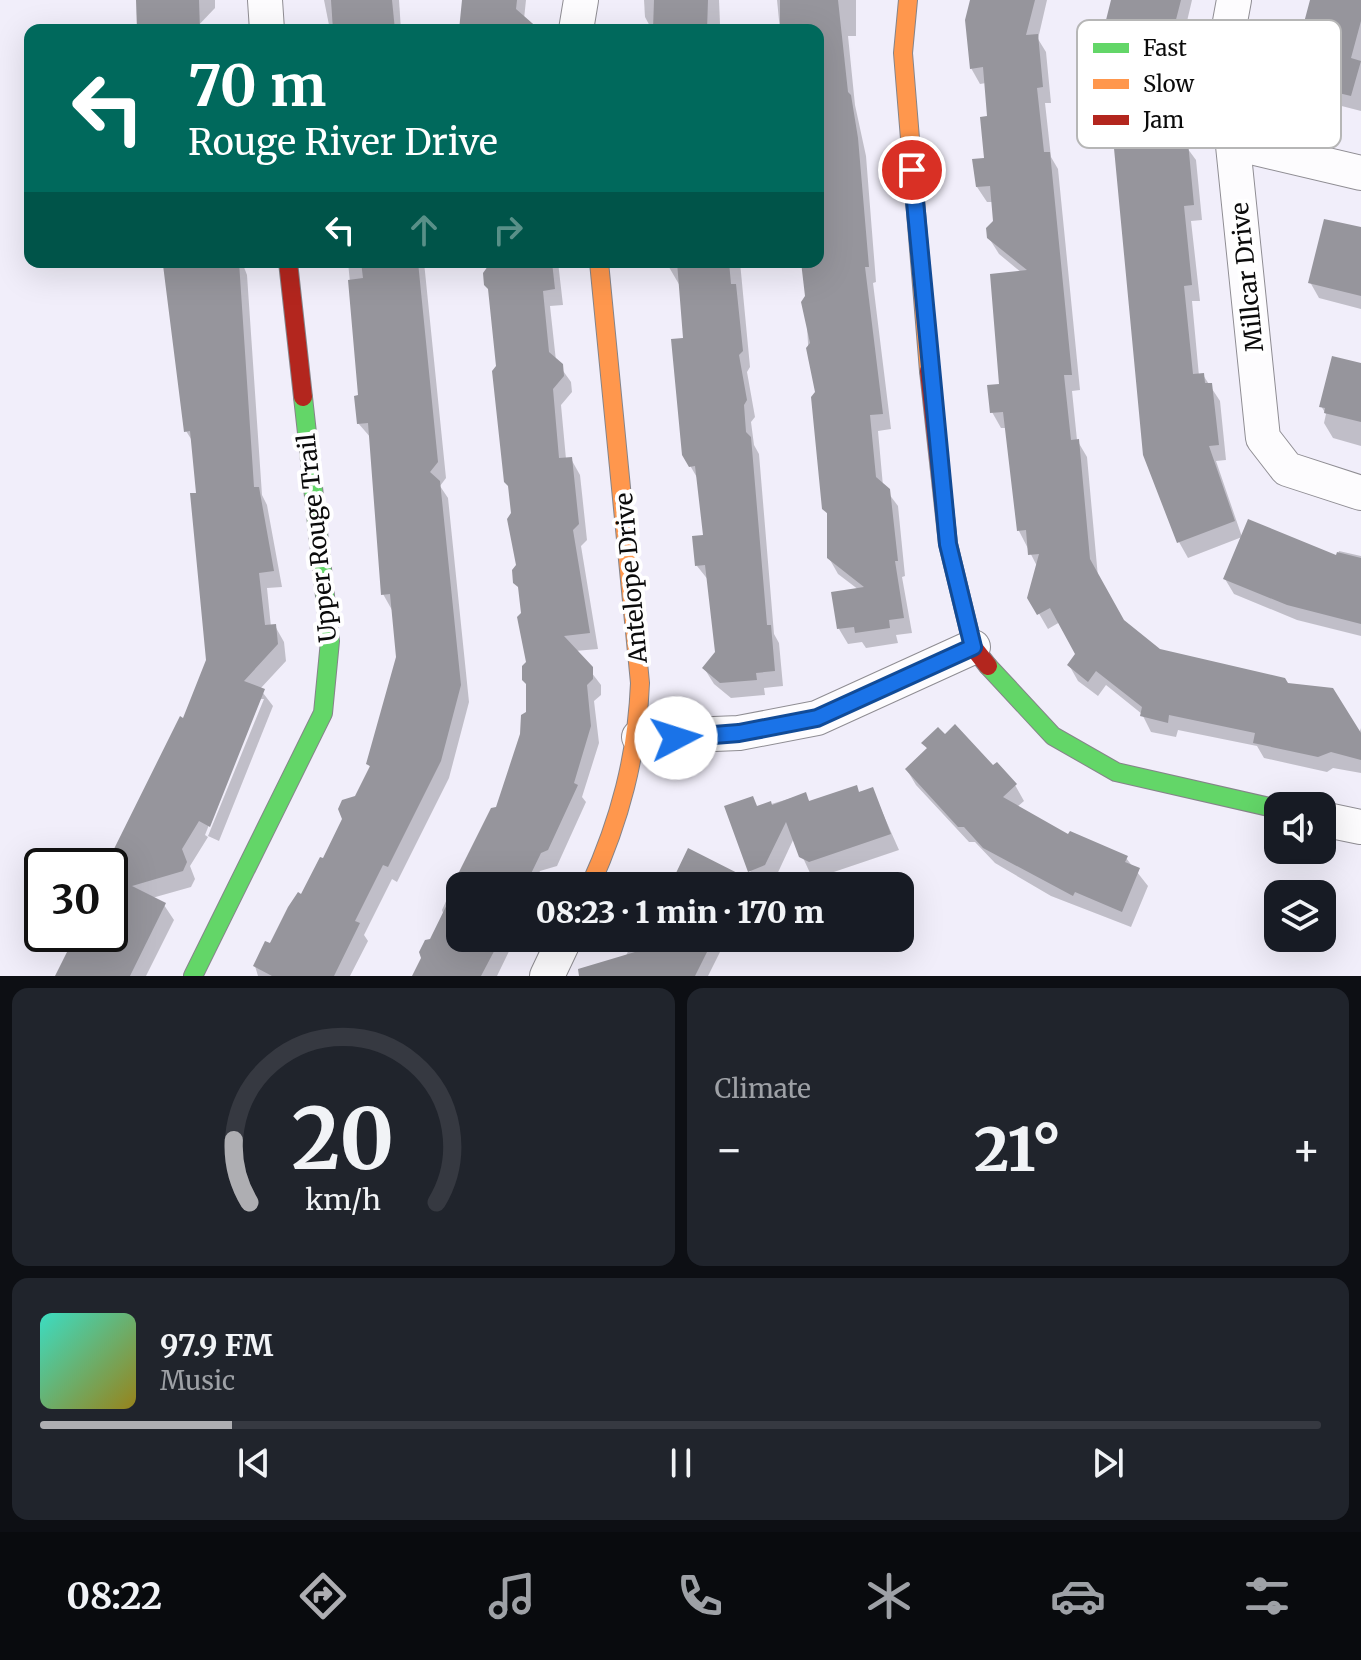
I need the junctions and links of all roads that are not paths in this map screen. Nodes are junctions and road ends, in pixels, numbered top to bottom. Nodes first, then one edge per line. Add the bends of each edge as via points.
1 (265, 0) edge
2 (581, 0) edge
3 (908, 0) edge
4 (1234, 0) edge
5 (1230, 20) edge
6 (267, 24) edge
7 (577, 24) edge
8 (1234, 148) edge
9 (1255, 148) edge
10 (1361, 173) edge
11 (289, 268) edge
12 (600, 268) edge
13 (1361, 493) edge
14 (973, 647) junction
15 (639, 737) junction
16 (1264, 806) edge
17 (1336, 822) edge
18 (1361, 827) edge
19 (597, 872) edge
20 (558, 952) edge
21 (193, 976) edge
22 (547, 976) edge

1 - 6 street
2 - 7 street
3 - 14 street via 903,53 926,346 948,544
4 - 5 street, Millcar Drive
8 - 13 street, Millcar Drive via 1263,438 1287,469
9 - 10 street
11 - 21 street, Upper Rouge Trail via 330,641 323,713
12 - 15 street, Antelope Drive via 640,651
14 - 15 street via 817,718 739,733
14 - 16 street via 1053,736 1116,772
15 - 19 street, Antelope Drive
17 - 18 street
20 - 22 street

